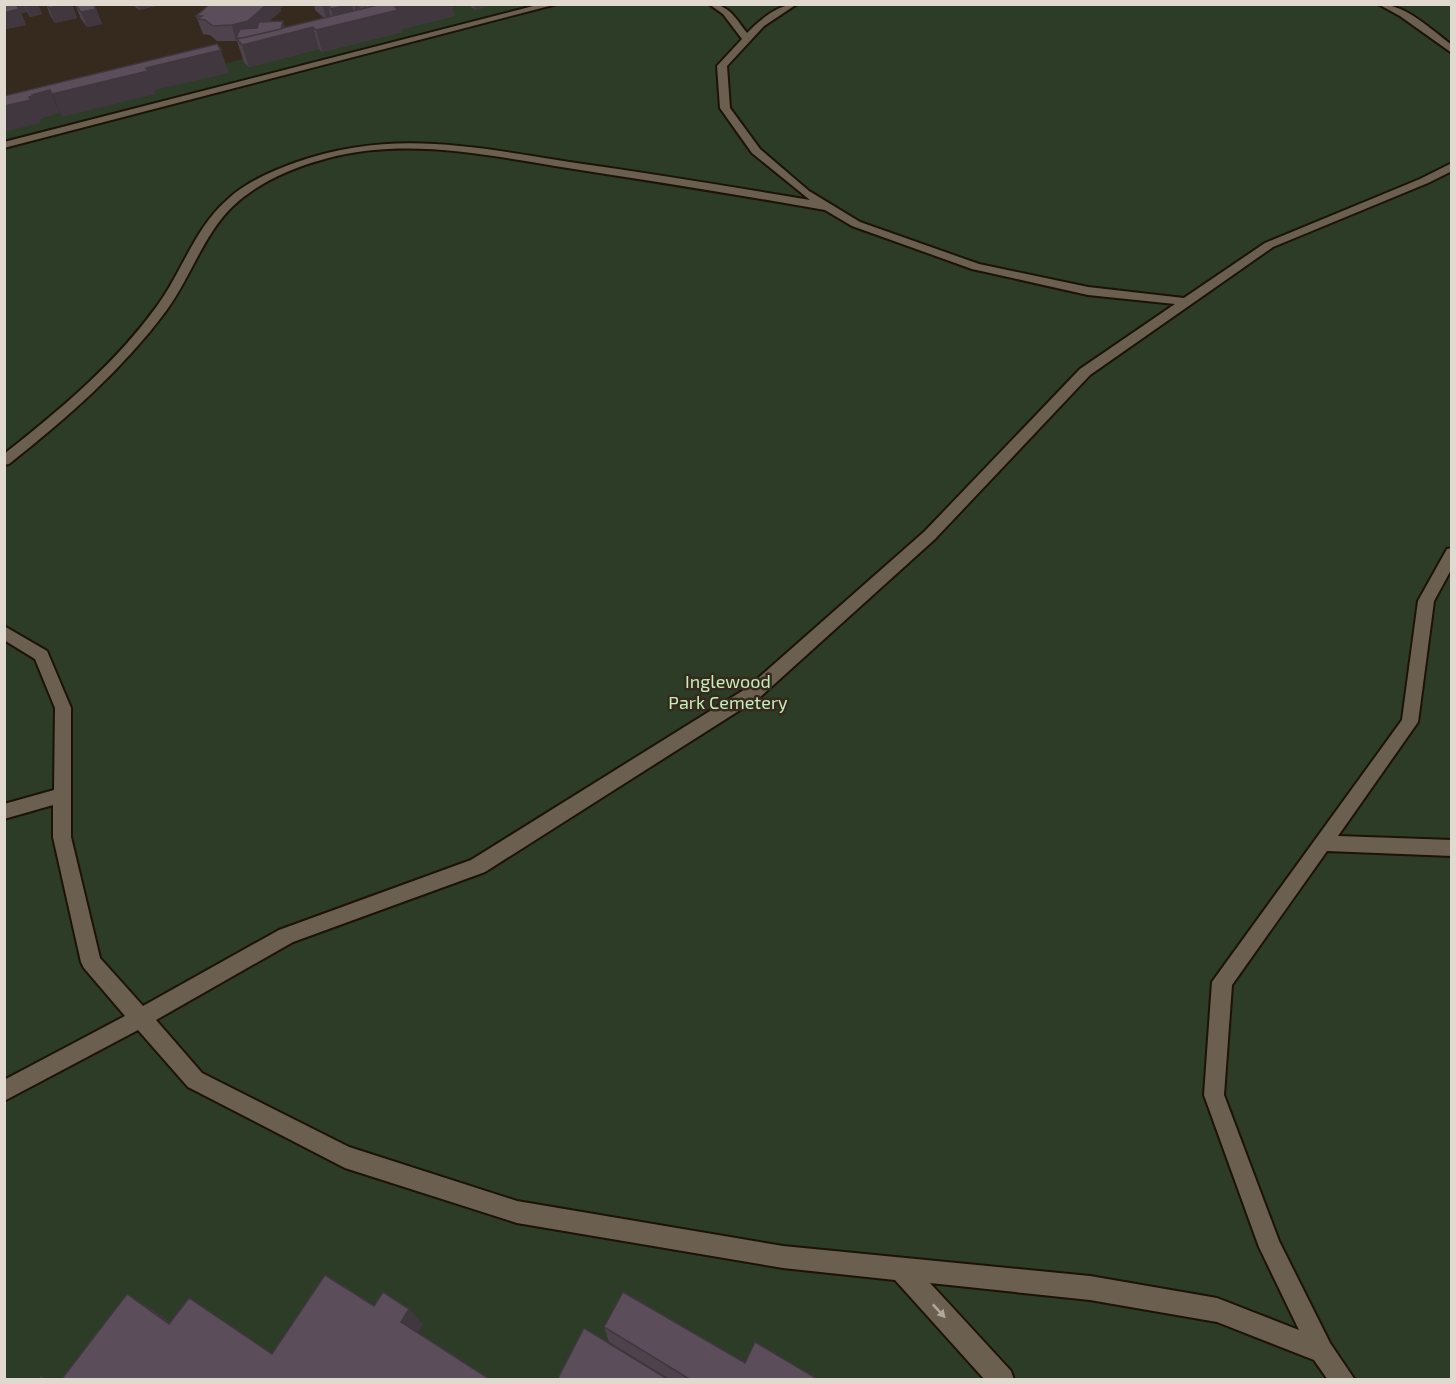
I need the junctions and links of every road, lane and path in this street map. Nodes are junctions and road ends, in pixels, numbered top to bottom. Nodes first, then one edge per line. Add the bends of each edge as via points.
1 (553, 4) edge
2 (713, 4) edge
3 (793, 4) edge
4 (1382, 4) edge
5 (747, 39) junction
6 (1452, 50) edge
7 (4, 145) edge
8 (1452, 166) edge
9 (828, 207) junction
10 (1187, 302) junction
11 (4, 461) edge
12 (1452, 553) edge
13 (4, 632) edge
14 (63, 795) junction
15 (4, 812) edge
16 (1323, 843) junction
17 (1452, 848) edge
18 (141, 1018) junction
19 (4, 1091) edge
20 (900, 1268) junction
21 (1322, 1351) junction
22 (1002, 1380) edge
23 (1343, 1380) edge

1 - 7 lane
2 - 5 lane via 726,12
3 - 5 lane via 761,24
4 - 6 lane
5 - 9 lane via 722,66 725,108 756,151 805,193
8 - 10 lane via 1269,245
9 - 10 lane via 856,224 976,267 1088,291
9 - 11 lane via 655,177 406,144 360,149 276,172 232,201 211,222 163,307 122,355 64,415
10 - 18 lane via 1085,372 930,534 753,693 478,866 286,936
12 - 16 lane via 1426,601 1410,722
13 - 14 lane via 40,655 63,708
14 - 15 lane
14 - 18 lane via 62,837 91,962
16 - 17 lane
16 - 21 lane via 1222,982 1214,1095 1270,1247
18 - 19 lane
18 - 20 lane via 195,1080 345,1157 517,1212 783,1257
20 - 21 lane via 1090,1288 1217,1310
20 -> 22 lane
21 - 23 lane

